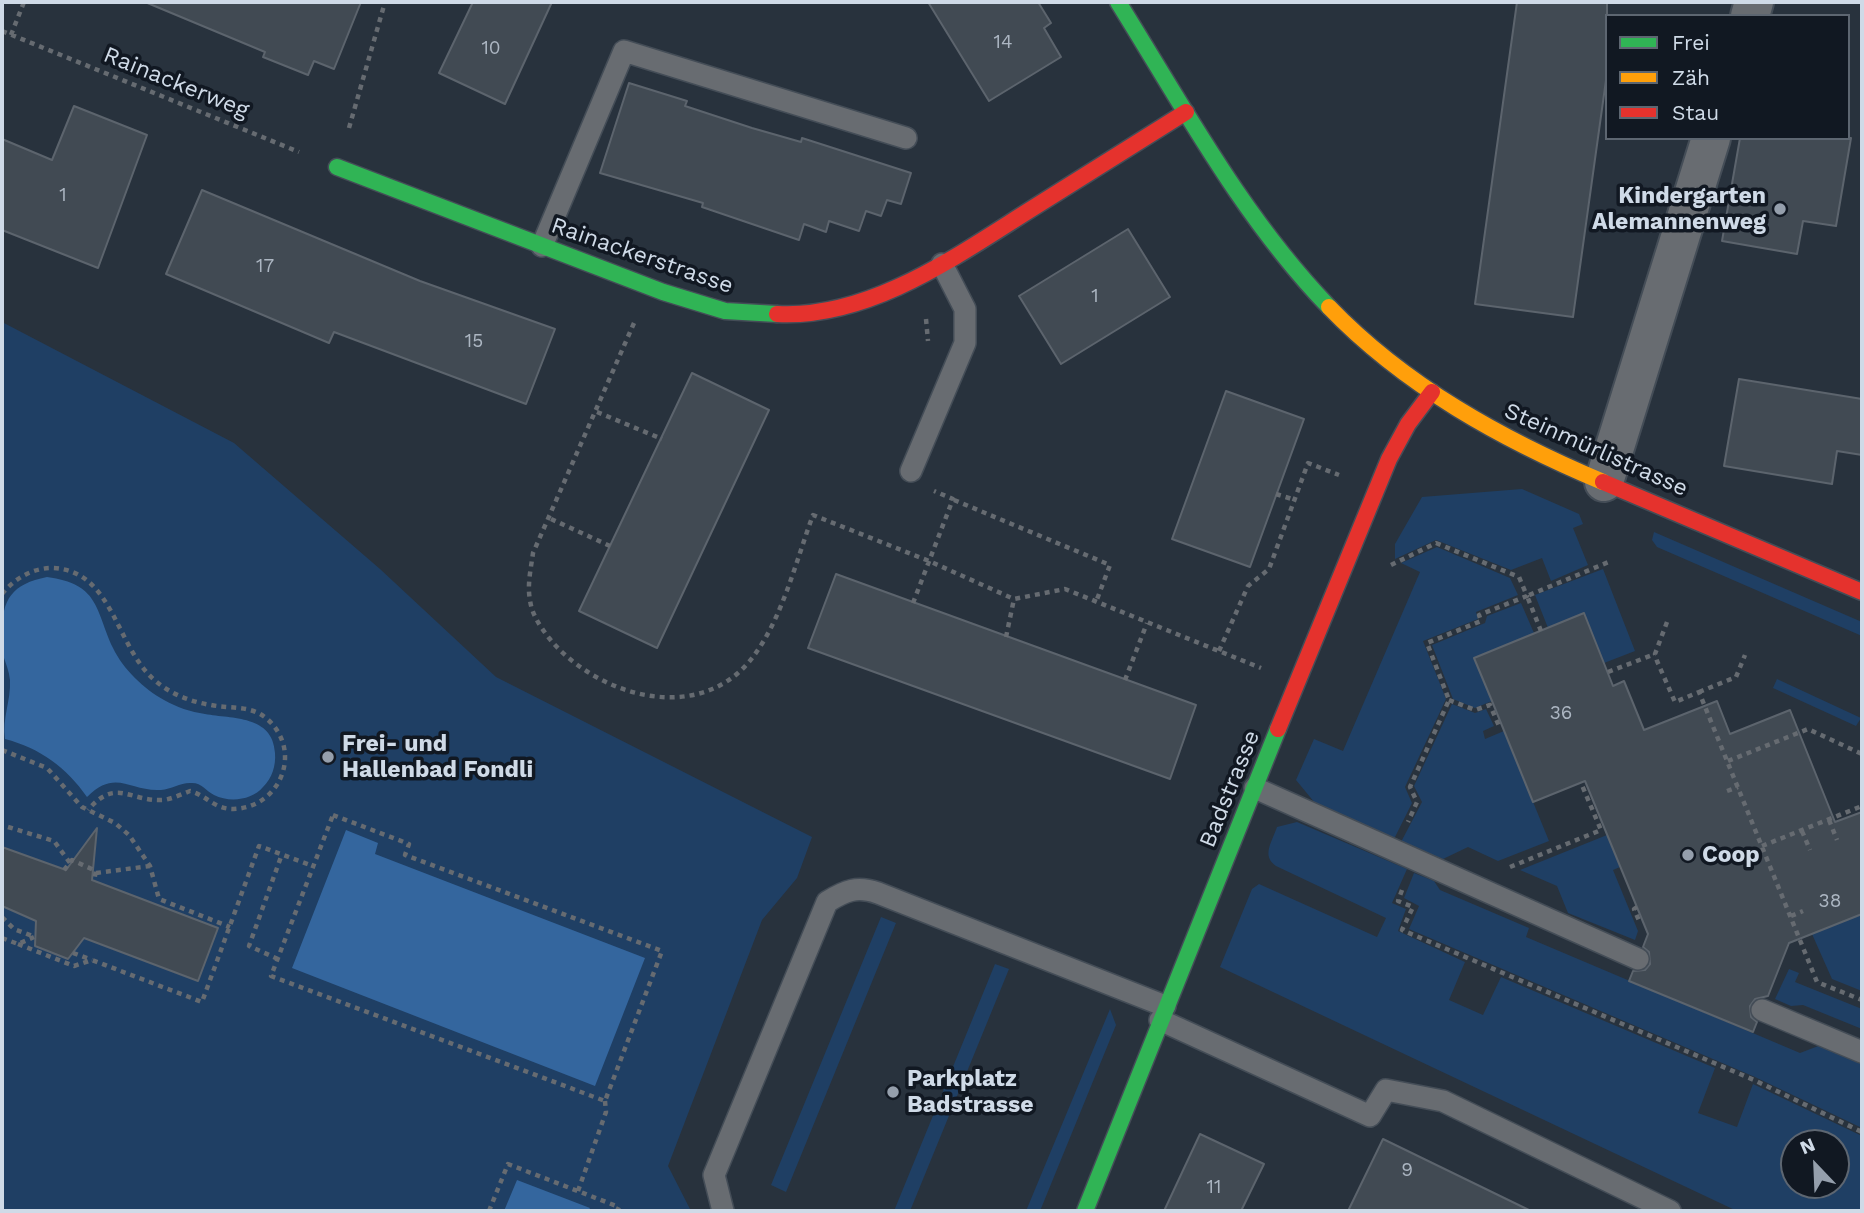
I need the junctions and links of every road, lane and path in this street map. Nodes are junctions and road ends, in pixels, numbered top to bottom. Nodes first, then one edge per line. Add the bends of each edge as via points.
1 (24, 2) edge
2 (385, 2) edge
3 (1118, 2) edge
4 (2, 31) edge
5 (11, 34) junction
6 (1186, 112) junction
7 (906, 138) dead end
8 (1710, 140) edge
9 (337, 167) junction
10 (542, 246) junction
11 (942, 264) junction
12 (649, 287) junction
13 (1432, 392) junction
14 (597, 412) junction
15 (662, 439) dead end
16 (911, 471) dead end
17 (1604, 482) junction
18 (1376, 488) junction
19 (1276, 494) dead end
20 (953, 499) dead end
21 (1295, 500) junction
22 (550, 519) junction
23 (610, 547) dead end
24 (1348, 559) junction
25 (929, 561) junction
26 (1611, 562) dead end
27 (1862, 592) edge
28 (2, 594) edge
29 (1527, 596) junction
30 (1014, 599) junction
31 (1096, 602) junction
32 (913, 603) dead end
33 (1667, 622) dead end
34 (1147, 623) junction
35 (1541, 631) dead end
36 (1006, 637) dead end
37 (1219, 651) junction
38 (1655, 654) junction
39 (1745, 655) dead end
40 (1608, 672) dead end
41 (1125, 680) dead end
42 (1298, 682) junction
43 (1699, 692) junction
44 (1449, 700) junction
45 (1502, 725) dead end
46 (2, 750) edge
47 (1862, 754) edge
48 (1728, 761) junction
49 (1581, 783) dead end
50 (1738, 786) junction
51 (1255, 788) junction
52 (1727, 791) dead end
53 (1862, 806) edge
54 (88, 810) junction
55 (1829, 820) junction
56 (8, 827) dead end
57 (1802, 831) junction
58 (1837, 840) dead end
59 (1762, 846) junction
60 (1810, 850) dead end
61 (1393, 851) junction
62 (282, 854) junction
63 (69, 863) junction
64 (150, 866) junction
65 (313, 866) junction
66 (64, 870) dead end
67 (96, 873) junction
68 (94, 881) dead end
69 (1496, 896) junction
70 (1399, 897) dead end
71 (1637, 907) dead end
72 (1803, 911) dead end
73 (1636, 915) dead end
74 (2, 916) edge
75 (1791, 916) junction
76 (230, 927) junction
77 (2, 938) edge
78 (18, 944) junction
79 (73, 953) dead end
80 (278, 959) junction
81 (1638, 959) dead end
82 (92, 960) junction
83 (1862, 1000) edge
84 (1762, 1010) dead end
85 (1162, 1013) junction
86 (1862, 1052) edge
87 (604, 1101) junction
88 (1862, 1132) edge
89 (578, 1191) junction
90 (489, 1211) edge
91 (617, 1211) edge
92 (723, 1211) edge
93 (1085, 1211) edge
94 (1670, 1211) edge

1 - 5 path
2 - 9 path
3 - 6 street, Steinmürlistrasse
4 - 5 path, Rainackerweg
5 - 9 path, Rainackerweg
6 - 11 street, Rainackerstrasse
6 - 13 street, Steinmürlistrasse via 1247,208 1299,276 1358,337
7 - 10 lane via 624,51
8 - 17 street
9 - 10 street, Rainackerstrasse
10 - 12 street, Rainackerstrasse
11 - 12 street, Rainackerstrasse via 863,301 794,315 725,311
11 - 16 lane via 965,309 965,343
12 - 14 path
13 - 17 street, Steinmürlistrasse via 1500,434
13 - 18 street, Badstrasse via 1408,424
14 - 15 path
14 - 22 path
17 - 27 street, Steinmürlistrasse
18 - 21 path via 1308,463
18 - 24 street, Badstrasse
19 - 21 path
20 - 31 path via 1111,565
21 - 37 path via 1269,569 1248,586
22 - 23 path
22 - 25 path via 533,553 529,578 537,623 583,671 632,693 655,696 713,689 757,654 813,515
24 - 29 path via 1380,570 1436,544 1519,577
24 - 42 street, Badstrasse
25 - 30 path
25 - 32 path
26 - 29 path
28 - 54 path via 31,571 55,568 80,575 105,599 130,653 156,682 198,702 259,713 283,741 285,765 277,786 269,796 242,808 215,807 190,791 165,800 121,791 96,800
29 - 35 path
29 - 44 path via 1427,643
30 - 31 path via 1065,589
30 - 36 path
31 - 34 path
33 - 38 path
34 - 37 path
34 - 41 path
37 - 42 path
38 - 40 path
38 - 43 path via 1675,702
39 - 43 path via 1736,677
42 - 51 street, Badstrasse
43 - 48 path
44 - 45 path via 1475,710 1490,705
44 - 61 path via 1410,787 1417,803
46 - 54 path via 47,768
47 - 48 path via 1808,729
48 - 50 path
49 - 69 path via 1601,830 1510,866
50 - 52 path
50 - 59 path
51 - 61 lane
51 - 85 street, Badstrasse
53 - 55 path
54 - 64 path via 129,835
55 - 57 path
55 - 58 path
56 - 63 path via 54,841
57 - 59 path
57 - 60 path
59 - 75 path
61 - 69 lane
62 - 65 path
62 - 76 path via 259,846
62 - 80 path via 249,946
63 - 66 path
63 - 67 path via 72,860
64 - 67 path
64 - 76 path via 159,899
65 - 80 path
65 - 87 path via 332,815 409,844 405,855 662,951
67 - 68 path
69 - 81 lane
70 - 88 path via 1398,901 1413,906 1402,930 1754,1080
71 - 73 path
72 - 75 path
74 - 78 path via 13,929 35,937
75 - 83 path via 1817,982
76 - 82 path via 202,1002
77 - 78 path
78 - 82 path via 74,966
79 - 82 path
80 - 87 path via 271,976
84 - 86 lane
85 - 92 lane via 878,893 862,887 846,890 827,902 714,1175
85 - 93 street, Badstrasse
85 - 94 lane via 1370,1116 1386,1090 1443,1101
87 - 89 path via 607,1112
89 - 90 path via 508,1164
89 - 91 path via 619,1207

